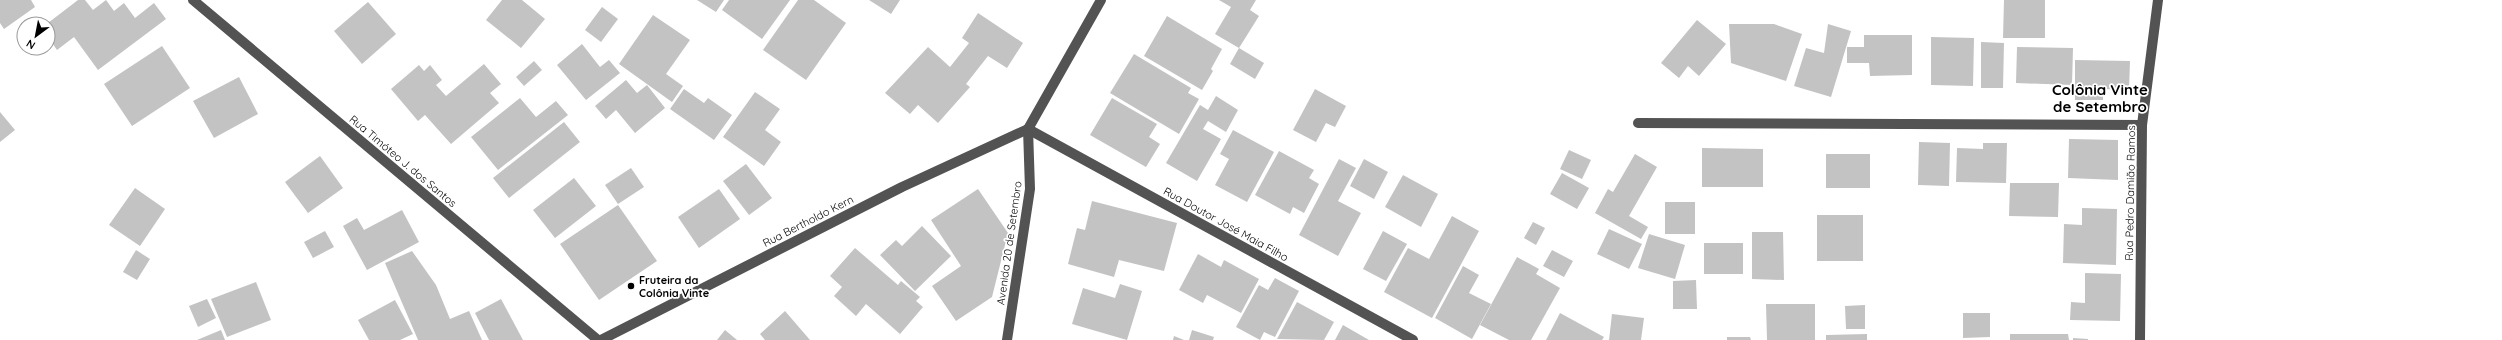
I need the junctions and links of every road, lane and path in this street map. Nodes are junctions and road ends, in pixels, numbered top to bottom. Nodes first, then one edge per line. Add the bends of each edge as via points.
1 (193, 0) edge
2 (1101, 0) edge
3 (2158, 0) edge
4 (1638, 122) dead end
5 (2142, 125) junction
6 (1028, 129) junction
7 (600, 340) edge
8 (1008, 340) edge
9 (1413, 340) edge
10 (2140, 340) edge

1 - 7 street, Rua Timóteo J. dos Santos
2 - 6 street
3 - 5 street, Rua Pedro Damião Ramos
4 - 5 street
5 - 10 street, Rua Pedro Damião Ramos
6 - 7 street, Rua Bertholdo Kern via 902,187
6 - 8 street, Avenida 20 de Setembro via 1030,189
6 - 9 street, Rua Doutor José Maia Filho

